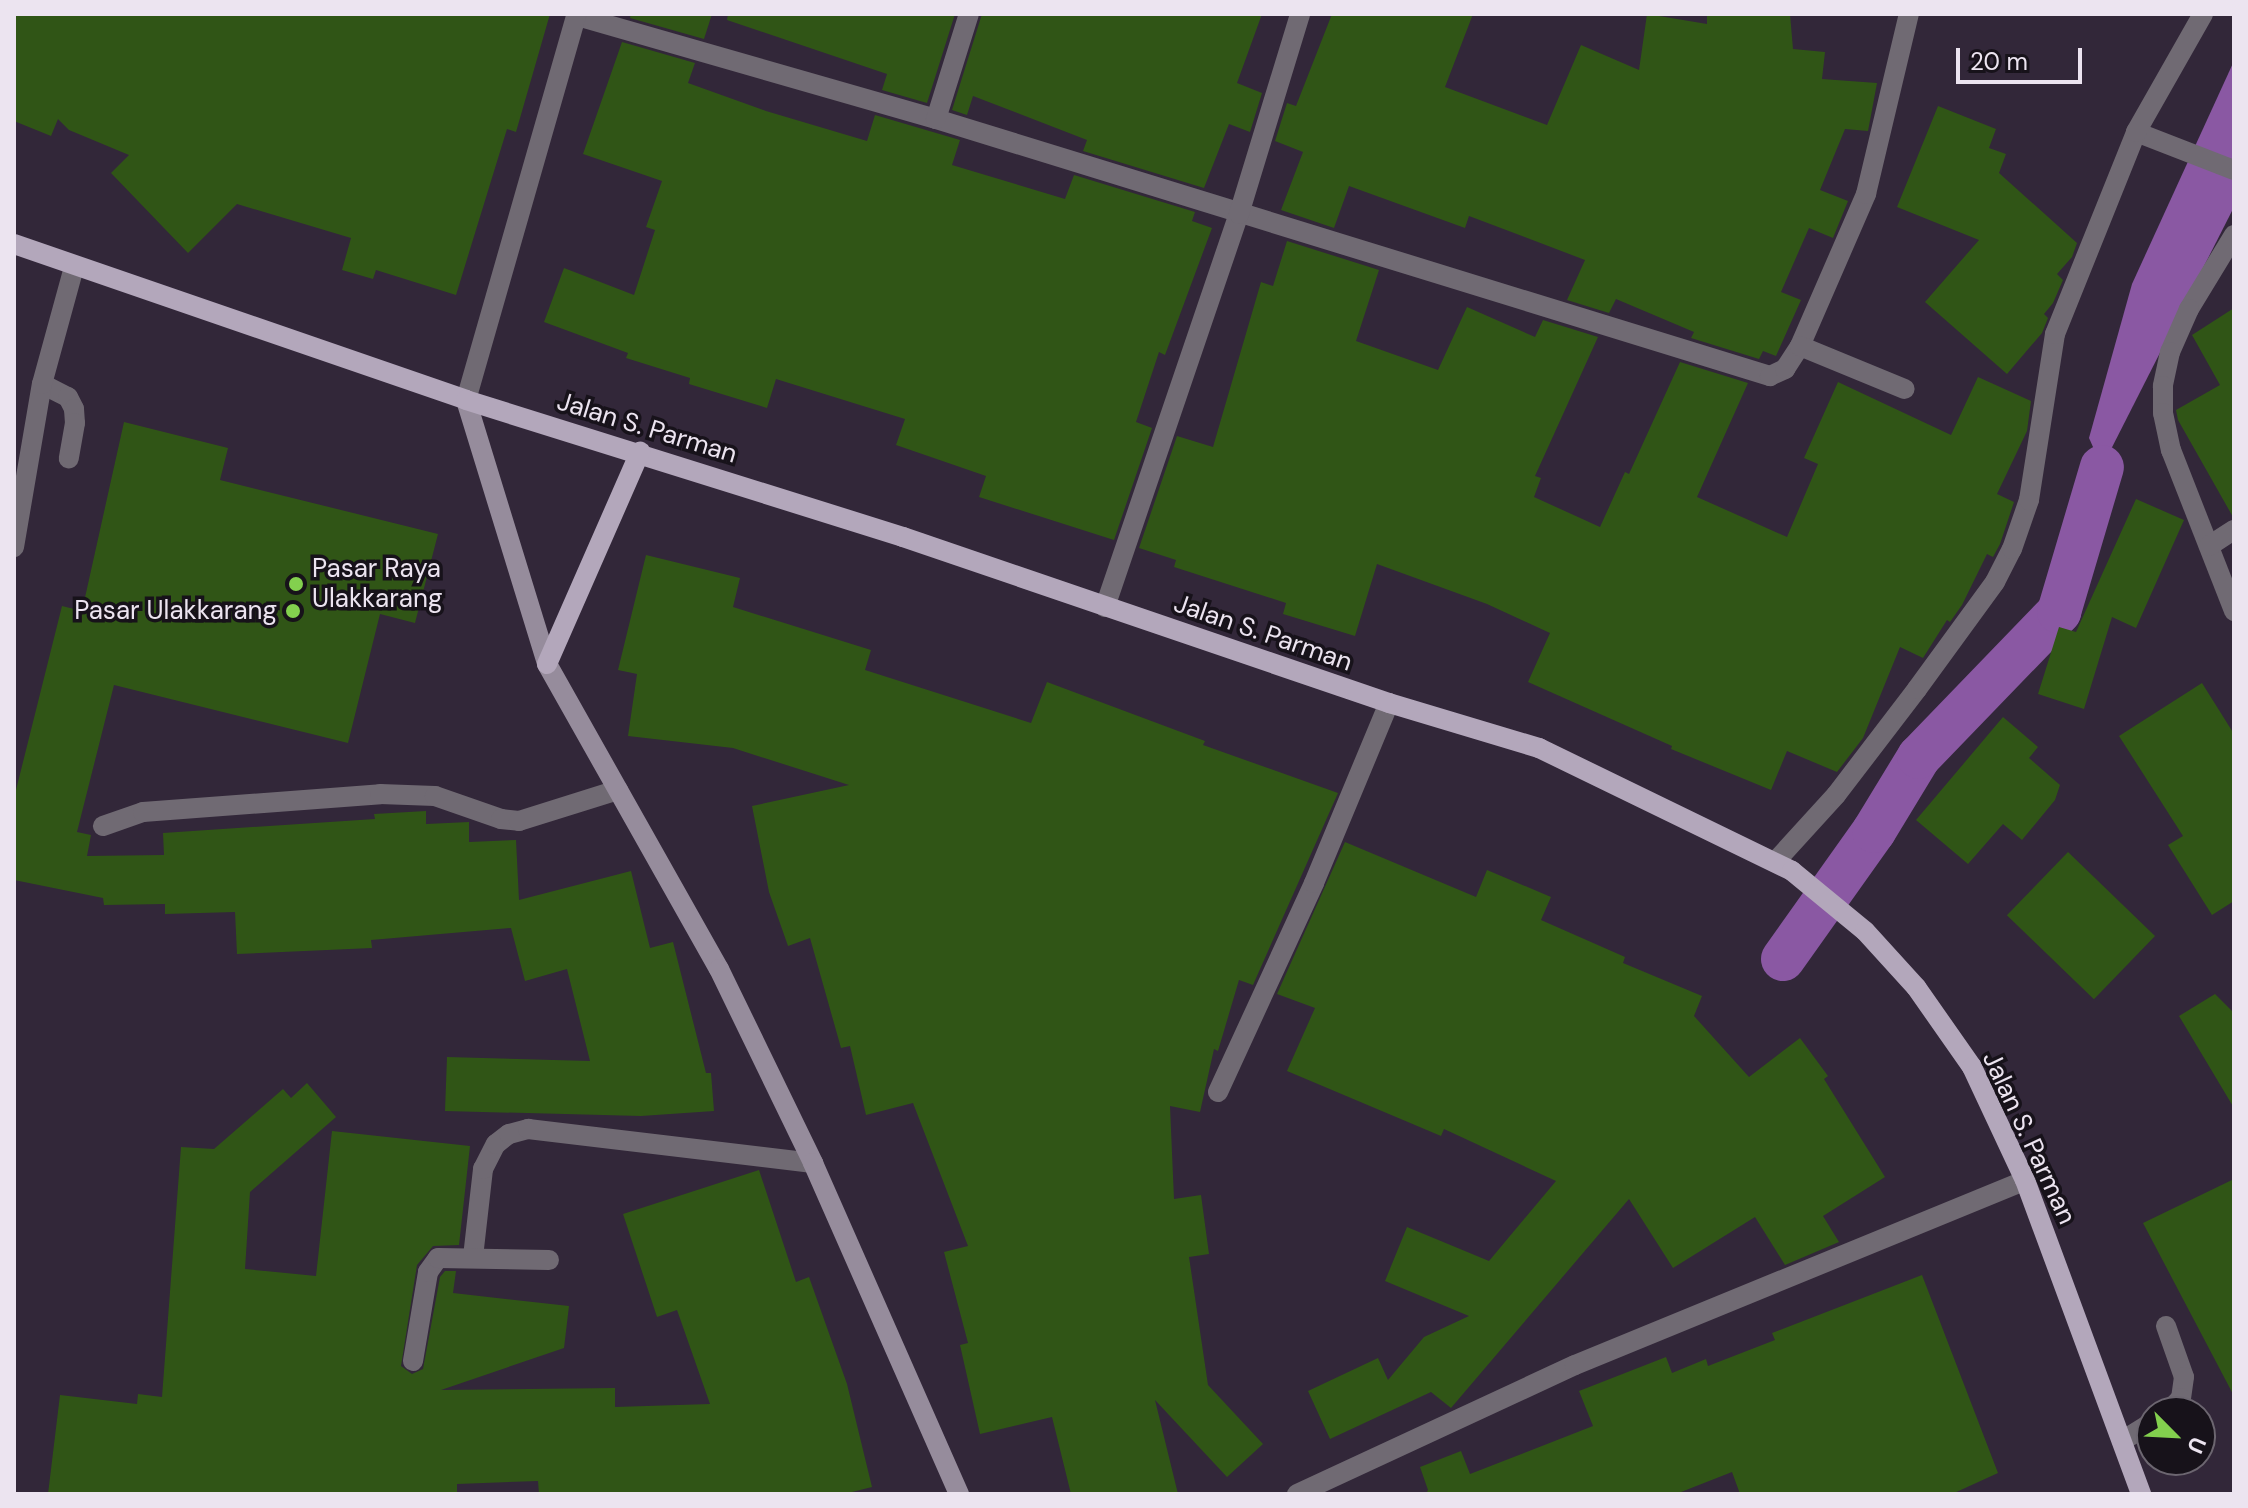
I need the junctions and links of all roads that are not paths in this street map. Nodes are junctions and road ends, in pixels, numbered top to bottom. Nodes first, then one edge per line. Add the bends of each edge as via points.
1 (969, 14) edge
2 (1300, 14) edge
3 (1909, 14) edge
4 (2203, 14) edge
5 (577, 15) edge
6 (936, 119) junction
7 (2144, 135) junction
8 (2234, 170) edge
9 (1239, 214) junction
10 (2234, 235) edge
11 (14, 244) edge
12 (74, 267) junction
13 (1800, 346) junction
14 (42, 384) junction
15 (1905, 389) dead end
16 (466, 400) junction
17 (640, 452) junction
18 (69, 458) dead end
19 (2234, 530) edge
20 (2209, 546) junction
21 (14, 547) edge
22 (1105, 607) junction
23 (2234, 611) edge
24 (547, 664) junction
25 (1389, 703) junction
26 (618, 790) junction
27 (103, 826) dead end
28 (1784, 866) junction
29 (1218, 1092) dead end
30 (813, 1163) junction
31 (2025, 1180) junction
32 (473, 1257) junction
33 (549, 1260) dead end
34 (2166, 1326) dead end
35 (413, 1361) dead end
36 (2181, 1396) edge
37 (2136, 1432) edge
38 (2122, 1441) junction
39 (959, 1494) edge
40 (1297, 1494) edge
41 (2141, 1494) edge

1 - 6 street
2 - 9 street
3 - 13 street via 1866,194
4 - 7 street
5 - 6 street
5 - 16 street
6 - 9 street
7 - 8 street
7 - 28 street via 2055,334 2029,500 2012,549 1995,582
9 - 13 street via 1762,375 1785,369
9 - 22 street
10 - 20 street via 2189,309 2170,352 2163,386 2171,450
11 - 12 main road, Jalan S. Parman
12 - 14 street
12 - 16 main road, Jalan S. Parman
13 - 15 street
14 - 18 street via 68,397 74,409
14 - 21 street
16 - 17 main road, Jalan S. Parman
16 - 24 main road
17 - 22 main road, Jalan S. Parman
17 - 24 main road
19 - 20 street
20 - 23 street
22 - 25 main road, Jalan S. Parman
24 - 26 main road
25 - 28 main road, Jalan S. Parman via 1539,748
25 - 29 street
26 - 27 street via 519,821 435,796 380,794 143,812
26 - 30 main road via 719,969
28 - 31 main road, Jalan S. Parman via 1865,931 1916,987 1972,1067
30 - 32 street via 541,1130 509,1134 496,1144 483,1169
30 - 39 main road
31 - 38 main road, Jalan S. Parman
31 - 40 street via 1575,1365
32 - 33 street
32 - 35 street via 442,1257 431,1265
34 - 36 street via 2184,1377
37 - 38 street
38 - 41 main road, Jalan S. Parman

